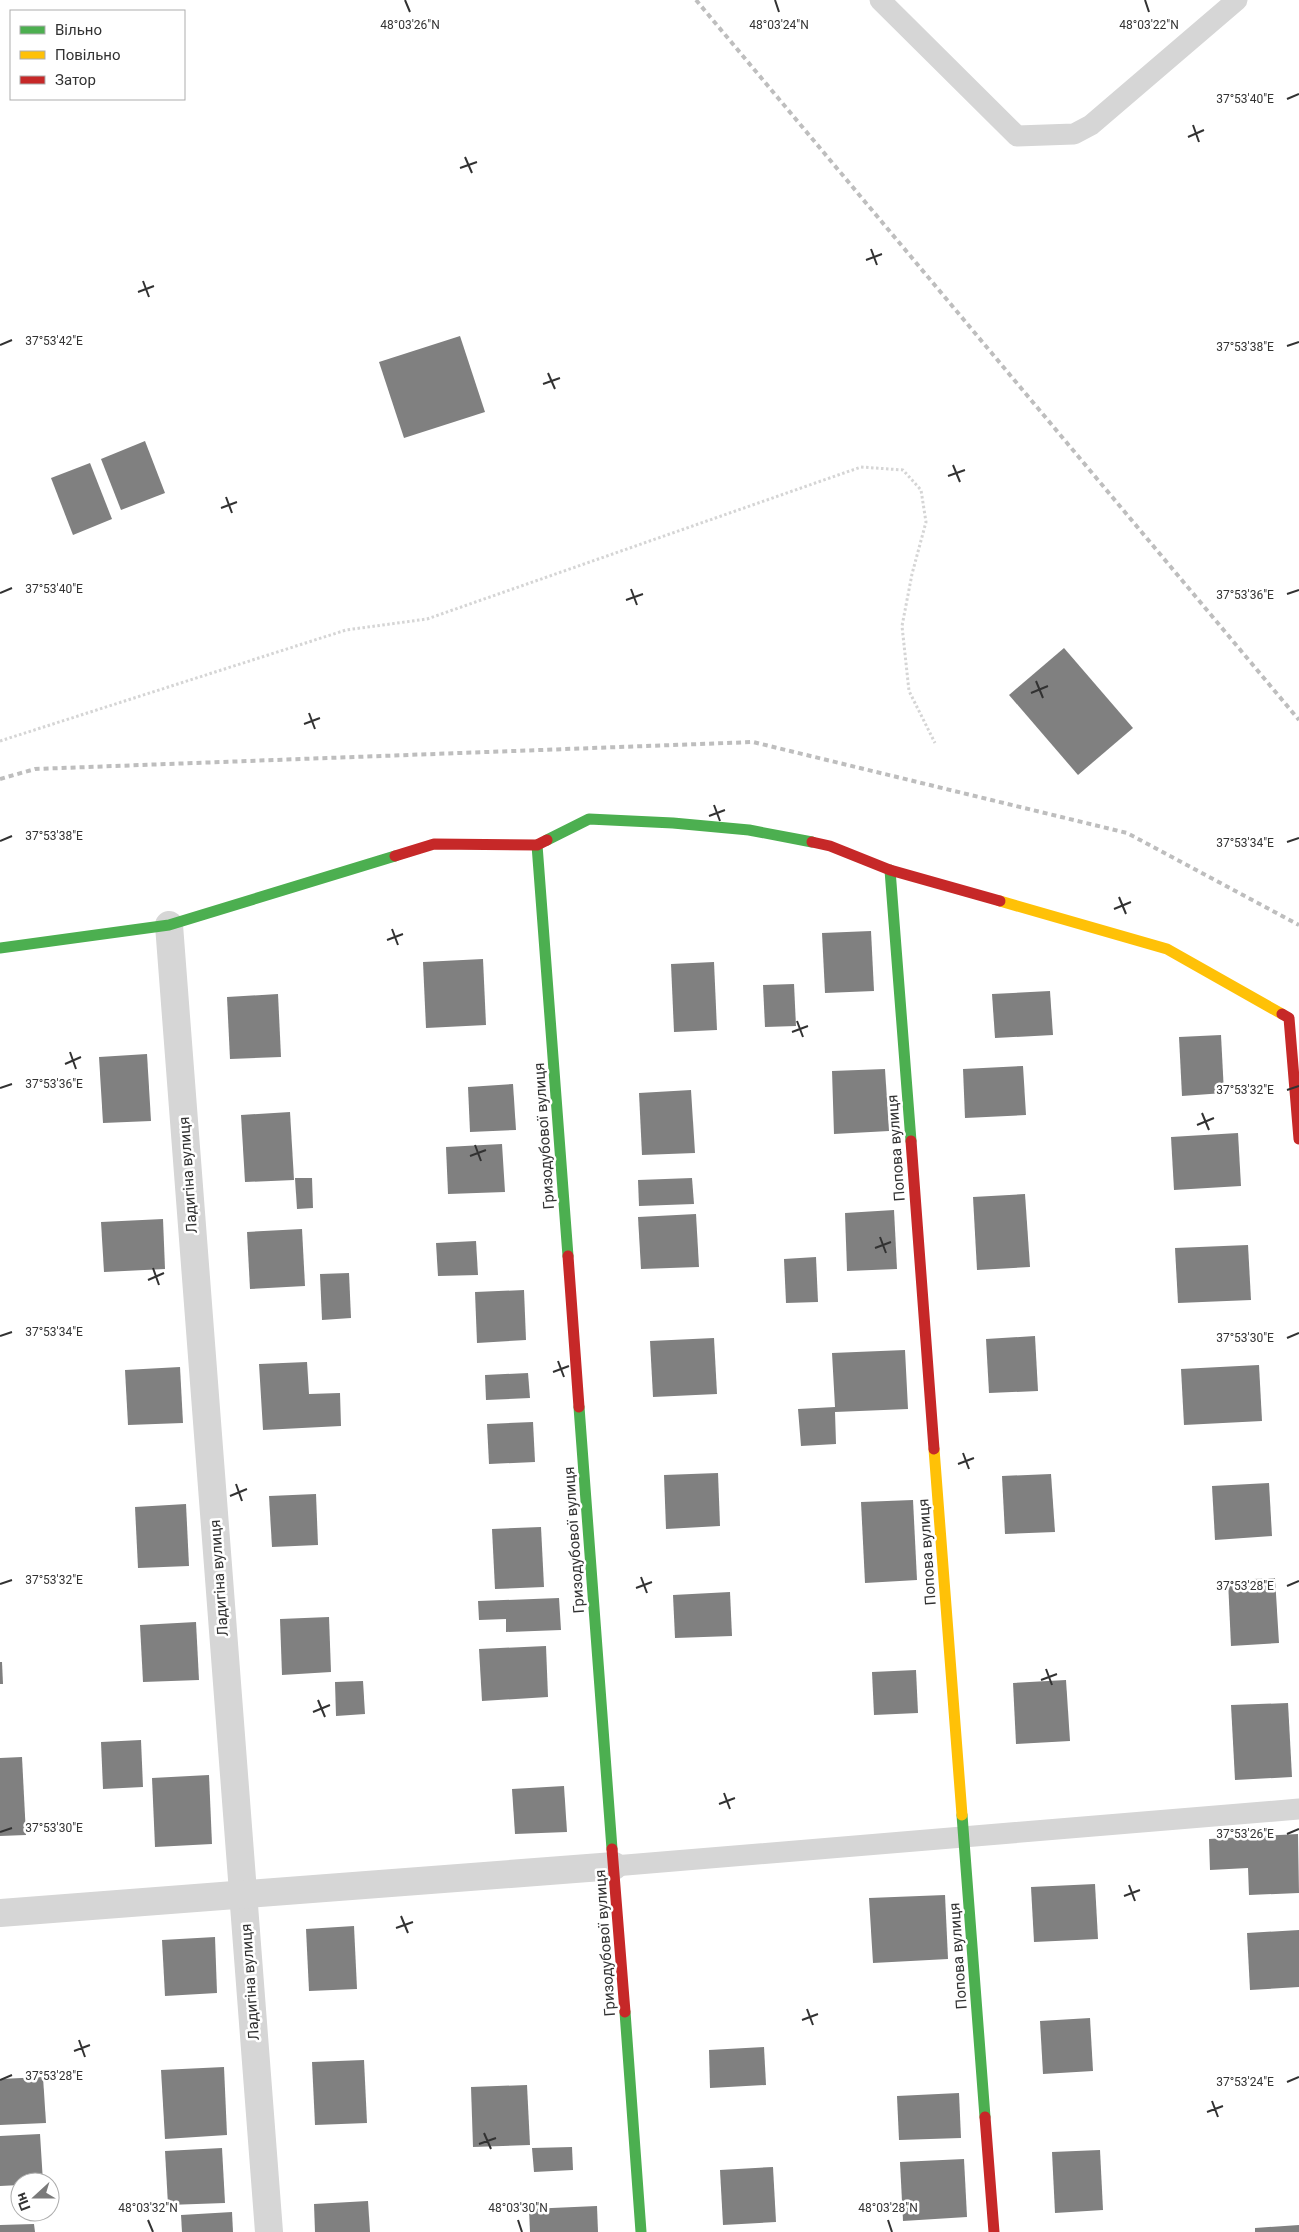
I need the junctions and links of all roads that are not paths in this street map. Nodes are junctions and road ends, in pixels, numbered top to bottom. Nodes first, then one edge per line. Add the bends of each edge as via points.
1 (880, 0) edge
2 (1237, 0) edge
3 (537, 845) junction
4 (890, 870) junction
5 (169, 925) junction
6 (0, 948) edge
7 (1299, 1139) edge
8 (1299, 1809) edge
9 (964, 1837) junction
10 (614, 1866) junction
11 (244, 1895) junction
12 (0, 1913) edge
13 (269, 2232) edge
14 (641, 2232) edge
15 (994, 2232) edge

1 - 2 lane via 1017,136 1074,134 1091,125
3 - 4 street via 589,819 674,823 749,830 830,846
3 - 5 street via 434,844
3 - 10 street, Гризодубової вулиця
4 - 7 street via 1167,949 1289,1018
4 - 9 street, Попова вулиця
5 - 6 street
5 - 11 street, Ладигіна вулиця
8 - 9 lane
9 - 10 lane
9 - 15 street, Попова вулиця
10 - 11 street
10 - 14 street, Гризодубової вулиця
11 - 12 street
11 - 13 street, Ладигіна вулиця

